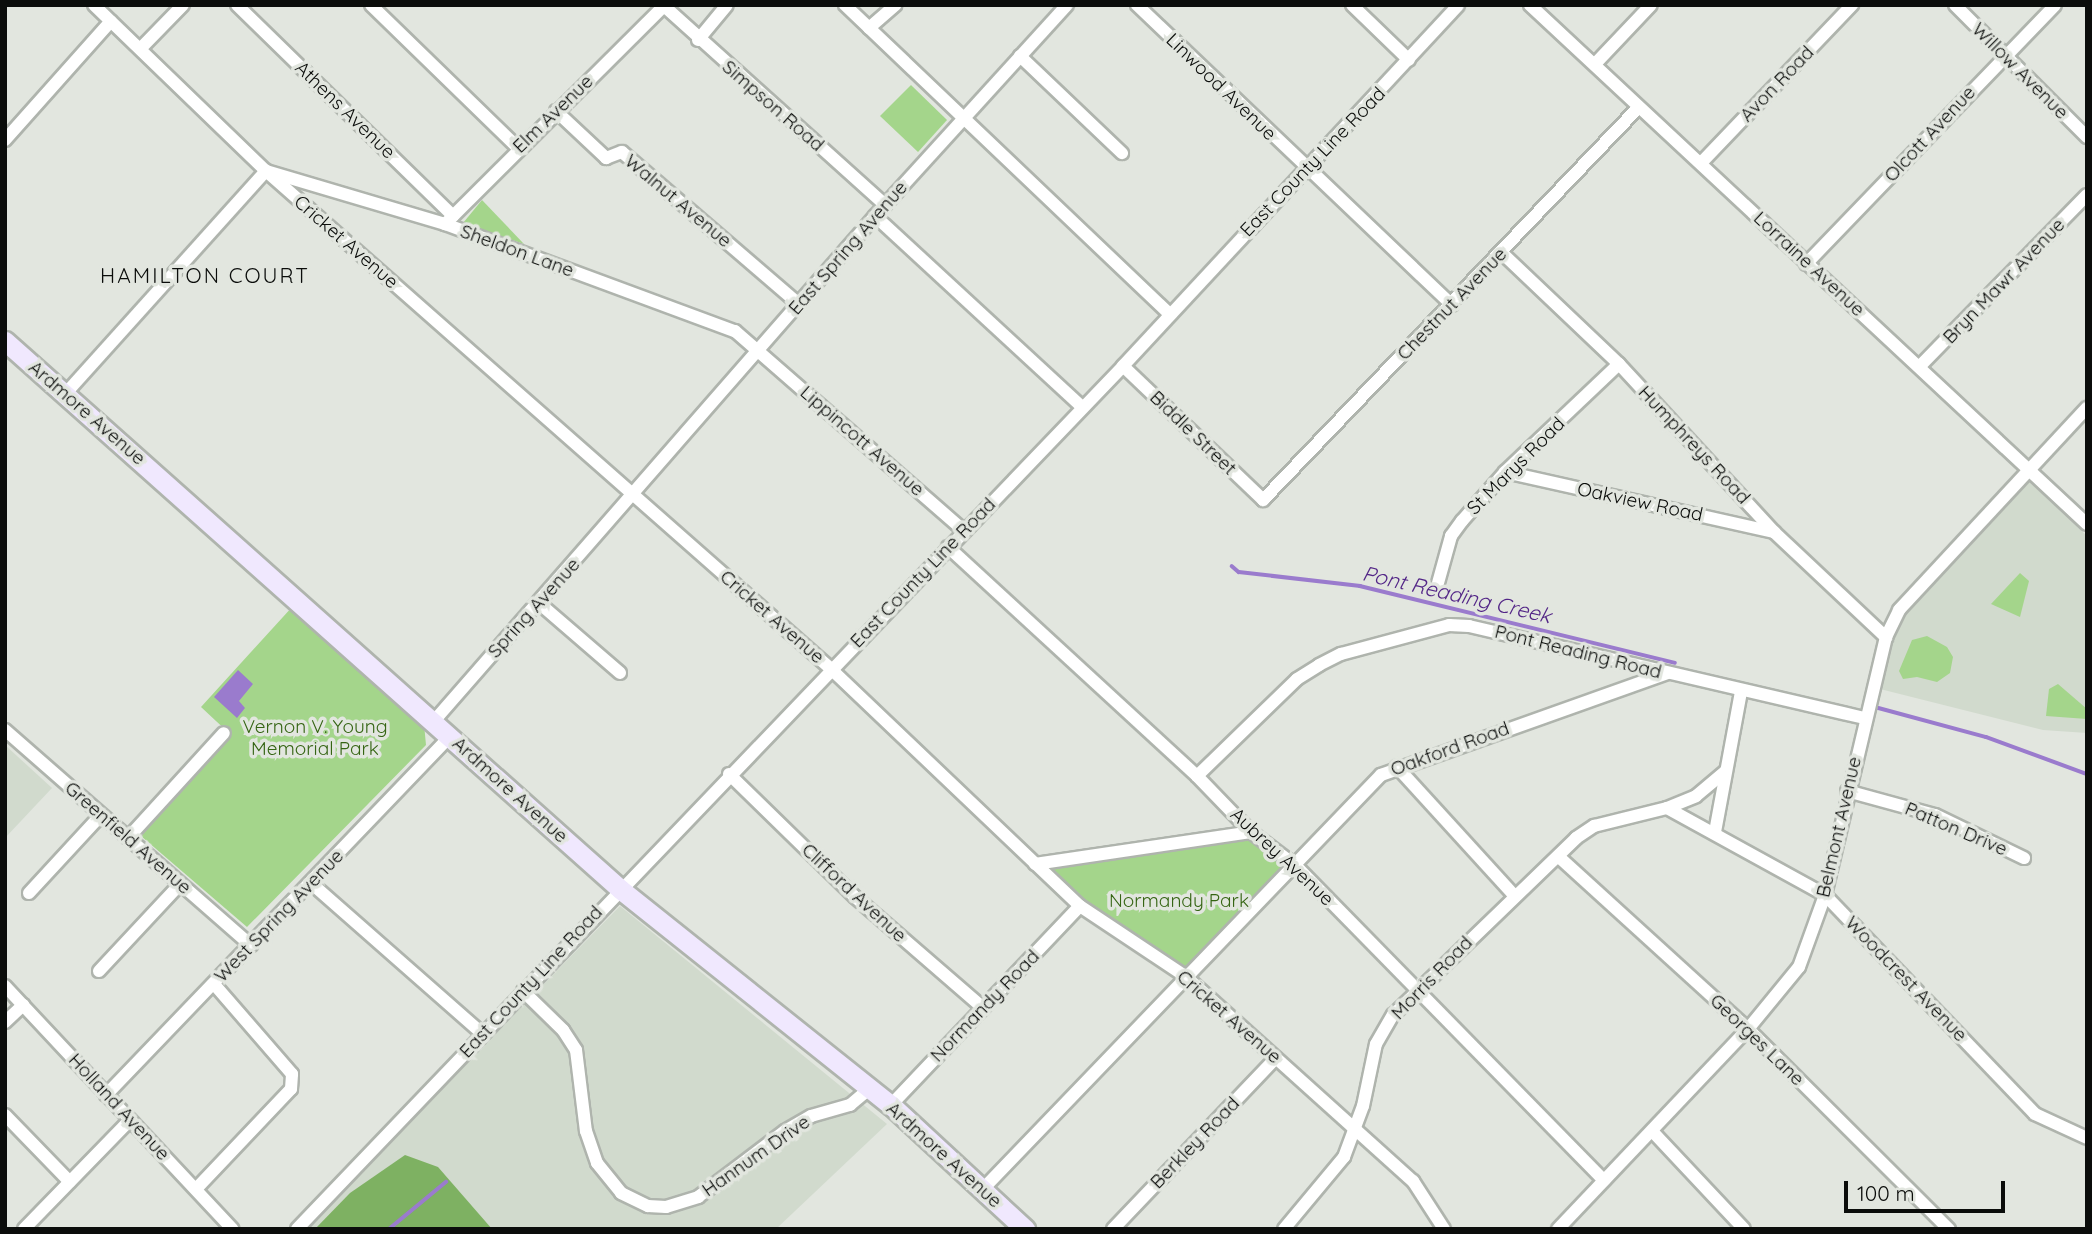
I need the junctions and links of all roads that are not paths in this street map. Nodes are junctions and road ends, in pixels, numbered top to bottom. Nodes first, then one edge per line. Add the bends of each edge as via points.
1 (94, 5) edge
2 (183, 5) edge
3 (237, 5) edge
4 (371, 5) edge
5 (727, 5) edge
6 (845, 5) edge
7 (895, 5) edge
8 (1067, 5) edge
9 (1138, 5) edge
10 (1352, 5) edge
11 (1458, 5) edge
12 (1530, 5) edge
13 (1651, 5) edge
14 (1852, 5) edge
15 (1955, 5) edge
16 (2055, 5) edge
17 (663, 6) edge
18 (111, 21) junction
19 (869, 28) junction
20 (698, 40) junction
21 (141, 48) junction
22 (1020, 56) junction
23 (2003, 57) junction
24 (1409, 60) junction
25 (1595, 64) junction
26 (1639, 107) junction
27 (556, 111) junction
28 (961, 119) junction
29 (2087, 136) edge
30 (5, 140) edge
31 (518, 148) junction
32 (1122, 153) dead end
33 (1701, 163) junction
34 (1304, 169) junction
35 (265, 171) junction
36 (2087, 195) edge
37 (885, 205) junction
38 (875, 216) junction
39 (449, 220) junction
40 (1502, 253) junction
41 (1807, 264) junction
42 (799, 304) junction
43 (1452, 305) junction
44 (1170, 314) junction
45 (5, 341) edge
46 (760, 351) junction
47 (1619, 364) junction
48 (1123, 366) junction
49 (1920, 366) junction
50 (66, 393) junction
51 (1081, 406) junction
52 (2087, 408) edge
53 (2028, 468) junction
54 (1505, 472) junction
55 (633, 495) junction
56 (1263, 500) joint
57 (2087, 524) edge
58 (963, 530) junction
59 (1774, 532) junction
60 (948, 547) junction
61 (1437, 583) dead end
62 (539, 603) junction
63 (1886, 637) junction
64 (831, 669) junction
65 (620, 673) dead end
66 (1667, 673) junction
67 (1741, 692) junction
68 (1864, 718) junction
69 (434, 720) junction
70 (5, 730) edge
71 (224, 733) dead end
72 (450, 736) junction
73 (1397, 767) junction
74 (1725, 772) junction
75 (729, 774) junction
76 (1197, 776) junction
77 (1847, 791) junction
78 (1667, 808) junction
79 (101, 815) junction
80 (1251, 832) junction
81 (1714, 832) junction
82 (128, 838) junction
83 (1559, 857) junction
84 (2024, 858) dead end
85 (1035, 864) junction
86 (1296, 866) junction
87 (311, 883) junction
88 (180, 884) junction
89 (620, 889) junction
90 (29, 893) dead end
91 (1514, 895) junction
92 (1825, 895) junction
93 (1080, 906) junction
94 (251, 944) junction
95 (99, 971) dead end
96 (1185, 976) junction
97 (214, 984) junction
98 (5, 986) edge
99 (1418, 990) junction
100 (523, 991) junction
101 (23, 1005) junction
102 (983, 1008) junction
103 (5, 1021) edge
104 (1748, 1029) junction
105 (482, 1034) junction
106 (1276, 1058) junction
107 (869, 1089) junction
108 (106, 1095) junction
109 (891, 1105) junction
110 (5, 1115) edge
111 (130, 1121) junction
112 (1354, 1131) junction
113 (1652, 1131) junction
114 (2087, 1138) edge
115 (1604, 1180) junction
116 (70, 1182) junction
117 (196, 1189) junction
118 (982, 1190) junction
119 (24, 1229) edge
120 (232, 1229) edge
121 (297, 1229) edge
122 (1025, 1229) edge
123 (1113, 1229) edge
124 (1284, 1229) edge
125 (1444, 1229) edge
126 (1559, 1229) edge
127 (1744, 1229) edge
128 (1949, 1229) edge

1 - 18 street, Cricket Avenue
2 - 21 street
3 - 39 street, Athens Avenue
4 - 31 street
5 - 20 street
6 - 19 street
7 - 19 street
8 - 22 street, East Spring Avenue
9 - 34 street, Linwood Avenue
10 - 24 street
11 - 24 street, East County Line Road
12 - 25 street, Lorraine Avenue
13 - 25 street
14 - 33 street, Avon Road
15 - 23 street, Willow Avenue
16 - 23 street, Olcott Avenue
17 - 20 street, Simpson Road
17 - 27 street, Elm Avenue
18 - 21 street, Cricket Avenue
18 - 30 street
19 - 28 street
20 - 37 street, Simpson Road
21 - 35 street, Cricket Avenue
22 - 28 street, East Spring Avenue
22 - 32 street
23 - 29 street, Willow Avenue
23 - 41 street, Olcott Avenue
24 - 34 street, East County Line Road
25 - 26 street, Lorraine Avenue
26 - 33 street, Lorraine Avenue
26 - 40 street, Chestnut Avenue
27 - 31 street, Elm Avenue
27 - 42 street, Walnut Avenue via 606,158 622,152
28 - 37 street, East Spring Avenue
28 - 44 street
31 - 39 street, Elm Avenue
33 - 41 street, Lorraine Avenue
34 - 43 street
34 - 44 street, East County Line Road
35 - 39 street, Sheldon Lane
35 - 50 street
35 - 55 street, Cricket Avenue
36 - 49 street, Bryn Mawr Avenue
37 - 38 street, East Spring Avenue
38 - 42 street, East Spring Avenue
38 - 51 street
39 - 46 street, Sheldon Lane via 735,331
40 - 43 street, Chestnut Avenue
40 - 47 street, Humphreys Road
41 - 49 street, Lorraine Avenue
42 - 46 street, East Spring Avenue
43 - 56 street, Chestnut Avenue
44 - 48 street, East County Line Road
45 - 50 street, Ardmore Avenue
46 - 55 street, East Spring Avenue
46 - 58 street, Lippincott Avenue
47 - 54 street, St Marys Road
47 - 59 street, Humphreys Road
48 - 51 street, East County Line Road
48 - 56 street, Biddle Street
49 - 53 street, Lorraine Avenue
50 - 69 street, Ardmore Avenue
51 - 58 street, East County Line Road
52 - 53 street, Belmont Avenue
53 - 57 street, Lorraine Avenue
53 - 63 street, Belmont Avenue via 1899,610
54 - 59 street, Oakview Road
54 - 61 street, St Marys Road via 1451,536
55 - 62 street, Spring Avenue
55 - 64 street, Cricket Avenue
58 - 60 street, East County Line Road
59 - 63 street, Humphreys Road
60 - 64 street, East County Line Road
60 - 76 street, Aubrey Avenue
62 - 65 street
62 - 69 street, Spring Avenue
63 - 68 street, Belmont Avenue
64 - 75 street, East County Line Road
64 - 85 street, Cricket Avenue
66 - 67 street, Pont Reading Road
66 - 73 street, Oakford Road
66 - 76 street, Pont Reading Road via 1449,625 1341,654 1297,679
67 - 68 street, Pont Reading Road
67 - 74 street
68 - 77 street, Belmont Avenue
69 - 72 street, Ardmore Avenue
70 - 79 street, Greenfield Avenue
71 - 82 street
72 - 87 street, West Spring Avenue
72 - 89 street, Ardmore Avenue
73 - 86 street, Oakford Road via 1381,775
73 - 91 street
74 - 78 street, Morris Road via 1696,796
74 - 81 street
75 - 89 street, East County Line Road
75 - 102 street, Clifford Avenue via 855,897
76 - 80 street, Aubrey Avenue
77 - 84 street, Patton Drive via 1935,815
77 - 92 street, Belmont Avenue
78 - 81 street
78 - 83 street, Morris Road via 1594,826
79 - 82 street, Greenfield Avenue
79 - 90 street
80 - 85 street
80 - 86 street, Aubrey Avenue
81 - 92 street, Woodcrest Avenue
82 - 88 street, Greenfield Avenue
83 - 91 street, Morris Road
83 - 104 street, Georges Lane
85 - 93 street, Cricket Avenue
86 - 96 street, Oakford Road
86 - 99 street, Aubrey Avenue
87 - 94 street, West Spring Avenue
87 - 105 street
88 - 94 street, Greenfield Avenue
88 - 95 street
89 - 100 street, East County Line Road
89 - 107 street, Ardmore Avenue
91 - 99 street, Morris Road
92 - 104 street, Belmont Avenue via 1799,967
92 - 114 street, Woodcrest Avenue via 2035,1114
93 - 96 street, Cricket Avenue
93 - 102 street, Normandy Road
94 - 97 street, West Spring Avenue
96 - 106 street, Cricket Avenue
96 - 118 street, Oakford Road
97 - 108 street, West Spring Avenue
97 - 117 street via 292,1073 292,1081 291,1089
98 - 101 street, Holland Avenue
99 - 112 street, Morris Road via 1393,1015 1376,1044
99 - 115 street, Aubrey Avenue
100 - 105 street, East County Line Road
100 - 107 street, Hannum Drive via 563,1030 576,1050 586,1131 597,1163 621,1193 649,1206 666,1207 698,1197 785,1131 811,1116 850,1105
101 - 103 street
101 - 108 street, Holland Avenue
102 - 109 street, Normandy Road
104 - 113 street, Belmont Avenue
104 - 128 street, Georges Lane
105 - 121 street, East County Line Road
106 - 112 street, Cricket Avenue
106 - 123 street, Berkley Road
107 - 109 street, Ardmore Avenue
108 - 111 street, Holland Avenue
109 - 118 street, Ardmore Avenue
110 - 116 street
111 - 116 street
111 - 117 street, Holland Avenue
112 - 124 street, Morris Road via 1344,1157
112 - 125 street, Cricket Avenue via 1413,1181
113 - 115 street, Belmont Avenue
113 - 127 street
115 - 126 street, Belmont Avenue
116 - 119 street
117 - 120 street, Holland Avenue
118 - 122 street, Ardmore Avenue

